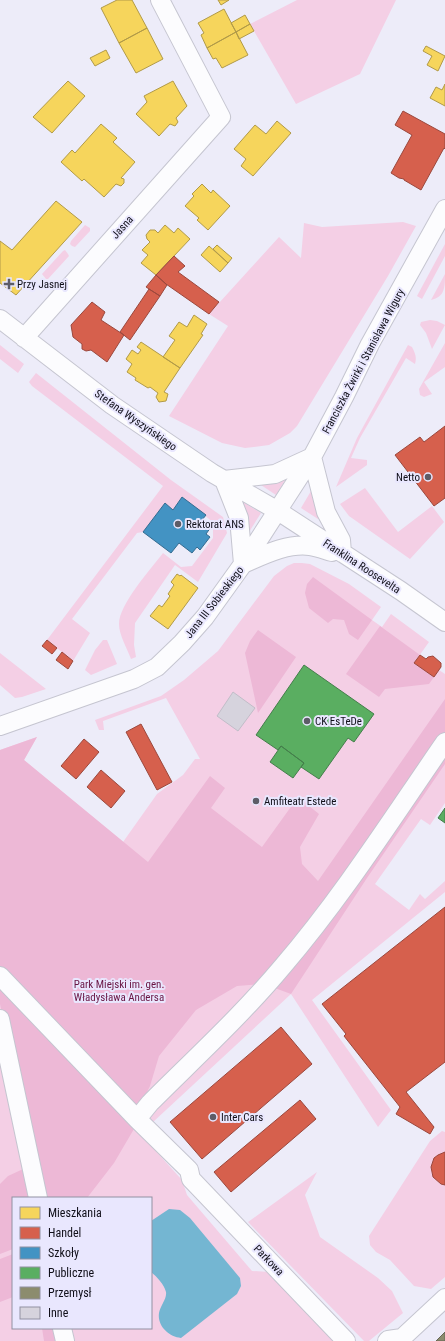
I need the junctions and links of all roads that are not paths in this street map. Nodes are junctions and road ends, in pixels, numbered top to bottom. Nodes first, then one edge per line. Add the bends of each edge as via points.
1 (160, 0) edge
2 (445, 209) edge
3 (0, 319) edge
4 (24, 338) junction
5 (312, 457) junction
6 (224, 480) junction
7 (278, 511) junction
8 (342, 553) junction
9 (243, 564) junction
10 (445, 622) edge
11 (0, 726) edge
12 (445, 742) edge
13 (0, 976) edge
14 (0, 1019) edge
15 (137, 1119) junction
16 (38, 1197) edge
17 (445, 1298) edge
18 (62, 1329) edge
19 (65, 1341) edge
20 (346, 1341) edge
21 (387, 1341) edge

1 - 4 street, Jasna via 221,116
2 - 5 street, Franciszka Żwirki i Stanisława Wigury via 370,344
3 - 4 street, Stefana Wyszyńskiego
4 - 6 street, Stefana Wyszyńskiego via 112,405
5 - 6 street via 276,474
5 - 7 street, Franciszka Żwirki i Stanisława Wigury
5 - 8 street via 326,512 341,540
6 - 7 street, Stefana Wyszyńskiego
6 - 9 street via 239,518
7 - 8 street, Franklina Roosevelta
7 - 9 street, Jana III Sobieskiego
8 - 9 street via 311,546 295,546 282,548
8 - 10 street, Franklina Roosevelta
9 - 11 street, Jana III Sobieskiego via 205,616 182,643 156,667 134,679
12 - 15 street via 332,905 288,959 247,1007
13 - 15 street, Parkowa
14 - 16 street
15 - 20 street, Parkowa via 189,1170 191,1180
17 - 21 street via 402,1338
18 - 19 street

